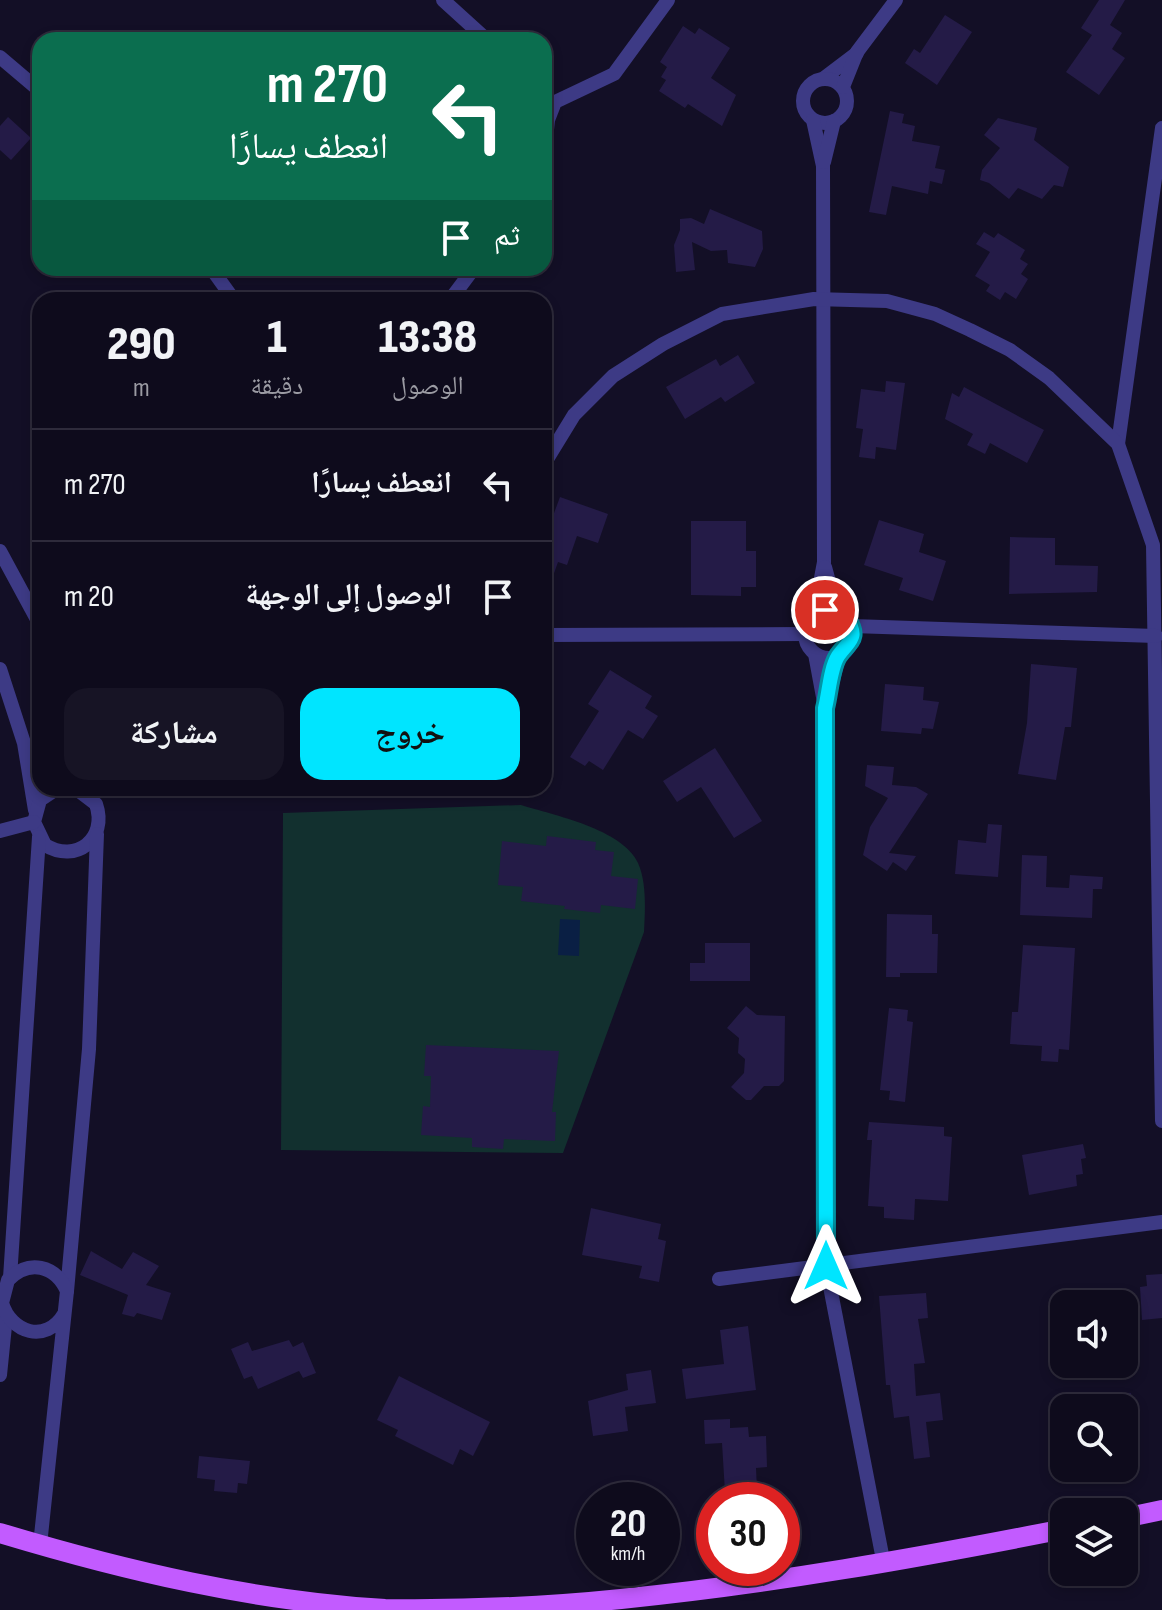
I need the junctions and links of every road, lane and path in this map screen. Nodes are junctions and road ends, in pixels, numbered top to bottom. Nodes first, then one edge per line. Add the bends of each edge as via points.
1 (443, 0) edge
2 (668, 0) edge
3 (896, 0) edge
4 (478, 32) edge
5 (857, 52) junction
6 (0, 57) edge
7 (824, 78) junction
8 (32, 84) edge
9 (843, 87) junction
10 (552, 96) edge
11 (813, 120) junction
12 (834, 121) junction
13 (1162, 128) edge
14 (823, 166) junction
15 (824, 299) junction
16 (1118, 444) junction
17 (552, 451) edge
18 (0, 551) edge
19 (824, 562) junction
20 (32, 610) edge
21 (837, 611) junction
22 (814, 615) junction
23 (852, 626) junction
24 (805, 634) junction
25 (552, 635) edge
26 (1156, 636) junction
27 (815, 654) junction
28 (839, 656) junction
29 (0, 669) edge
30 (825, 708) junction
31 (46, 796) edge
32 (88, 796) edge
33 (34, 816) junction
34 (0, 831) edge
35 (97, 834) junction
36 (39, 837) junction
37 (1162, 1121) edge
38 (1162, 1222) edge
39 (826, 1266) junction
40 (719, 1279) dead end
41 (4, 1287) edge
42 (67, 1291) junction
43 (64, 1314) junction
44 (6, 1316) junction
45 (0, 1375) edge
46 (1162, 1510) edge
47 (1138, 1515) edge
48 (1050, 1532) edge
49 (0, 1533) edge
50 (40, 1545) junction
51 (884, 1565) junction

1 - 4 street
2 - 10 street via 614,74
3 - 5 street
5 - 7 street
5 - 9 street
6 - 8 street
7 - 9 street
7 - 11 street via 805,89 802,101
9 - 12 street via 847,106
11 - 12 street
11 - 14 street
12 - 14 street
13 - 16 street
14 - 15 street
15 - 16 street via 887,301 970,330 1049,378
15 - 17 street via 722,314 663,344 613,376 574,415
15 - 19 street
16 - 26 street via 1153,545
18 - 20 street
19 - 21 street
19 - 22 street
21 - 22 street
21 - 23 street
22 - 24 street
23 - 26 street
23 - 28 street via 848,649
24 - 25 street
24 - 27 street
26 - 37 street
27 - 28 street
27 - 30 street
28 - 30 street
29 - 33 street via 24,743
30 - 39 street
31 - 33 street
32 - 35 street via 99,814
33 - 34 street
33 - 36 street
35 - 36 street via 74,852 54,850
35 - 42 street via 89,1049
36 - 41 street
38 - 39 street
39 - 40 street
39 - 51 street
41 - 42 street via 27,1267 45,1268
41 - 44 street
42 - 43 street
43 - 44 street via 41,1332 21,1329
43 - 50 street
44 - 45 street
46 - 47 main road
48 - 51 main road
49 - 50 main road
50 - 51 main road via 225,1590 389,1610 539,1607

